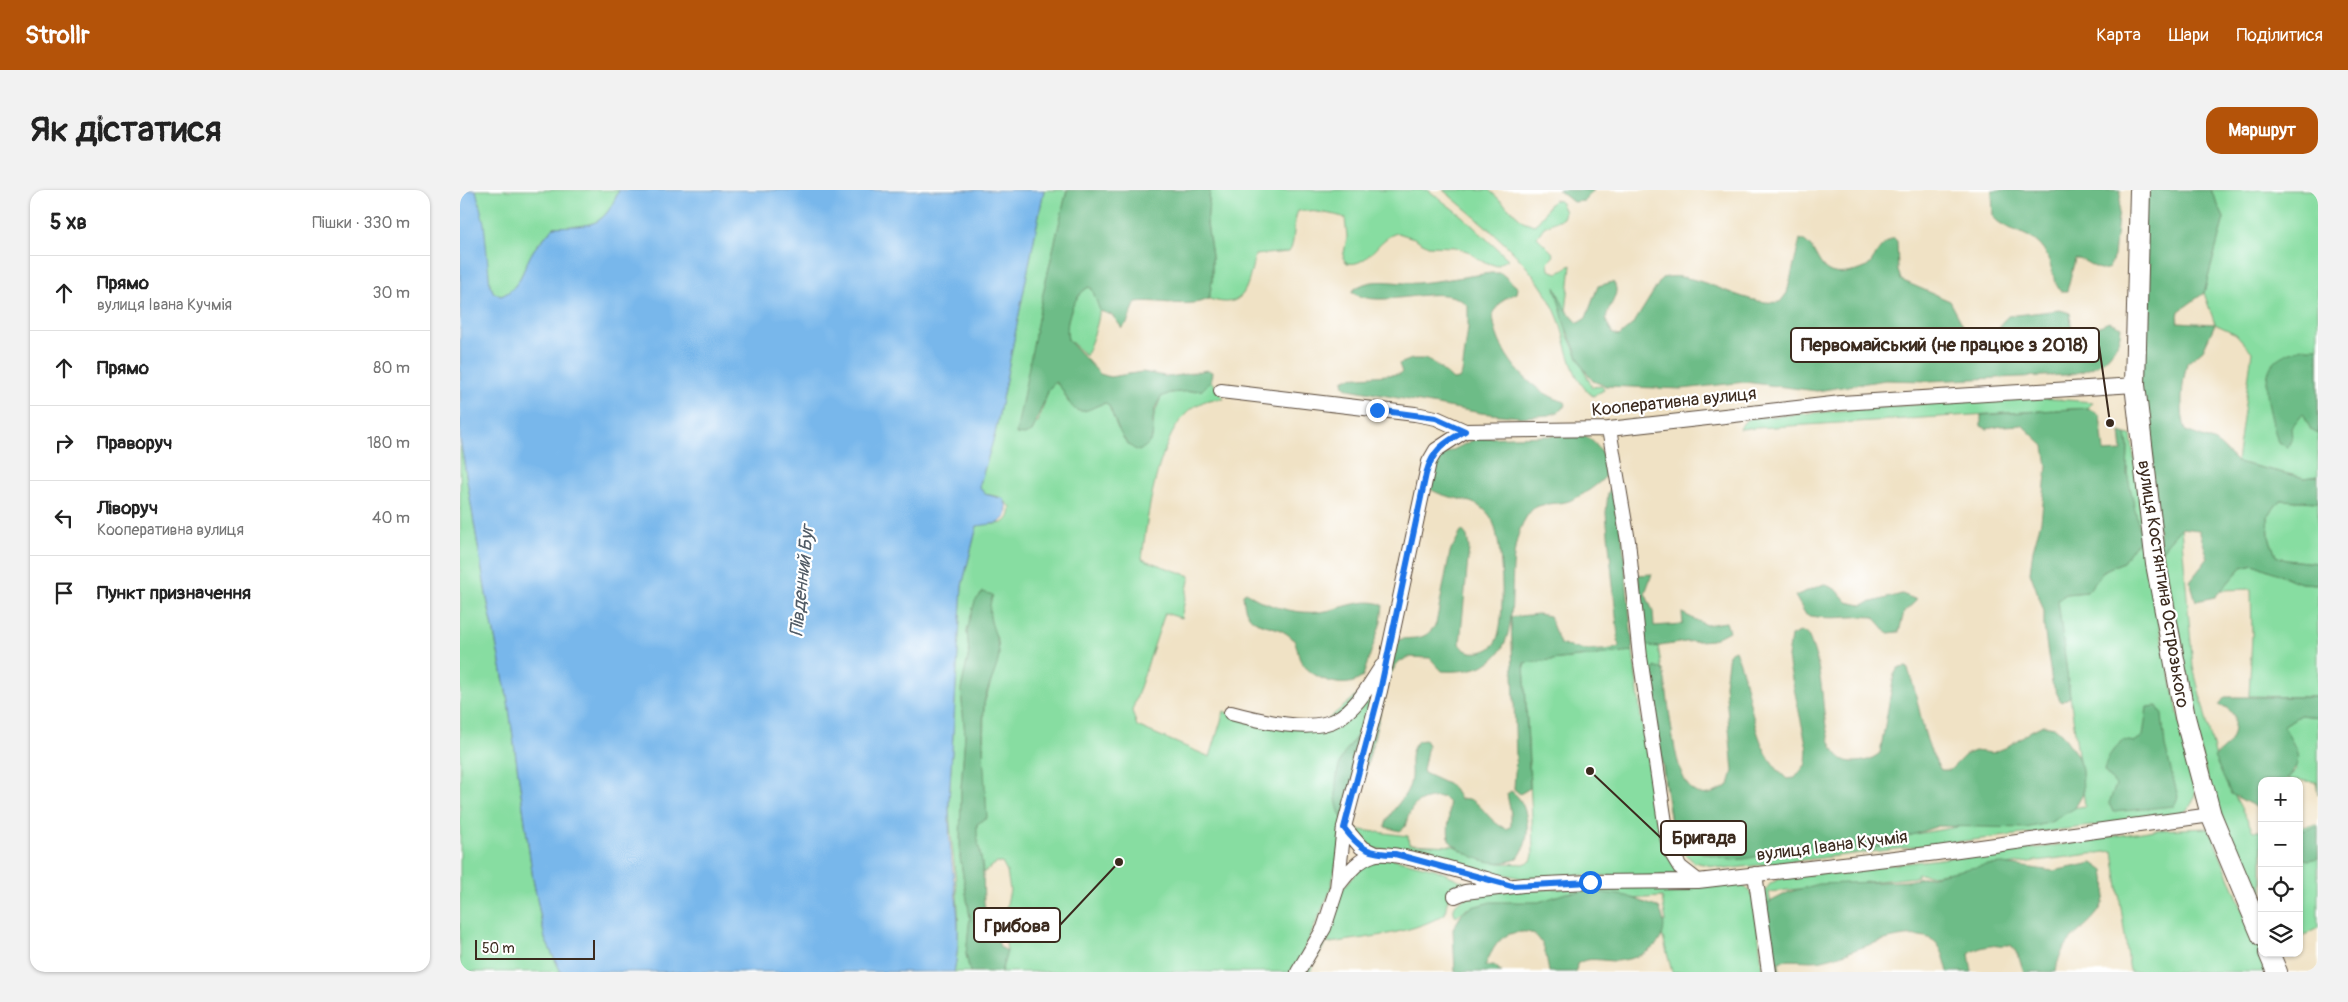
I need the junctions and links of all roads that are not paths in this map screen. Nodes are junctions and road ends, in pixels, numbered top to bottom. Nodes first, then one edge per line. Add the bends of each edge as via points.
1 (2140, 190) edge
2 (2135, 385) junction
3 (1221, 391) dead end
4 (1609, 429) junction
5 (1465, 431) junction
6 (1387, 657) junction
7 (1231, 713) dead end
8 (2211, 815) junction
9 (1344, 828) junction
10 (1375, 854) junction
11 (1755, 874) junction
12 (1698, 881) junction
13 (1512, 886) junction
14 (1337, 888) junction
15 (1455, 896) dead end
16 (2258, 927) edge
17 (2271, 957) edge
18 (1298, 972) edge
19 (1768, 972) edge
20 (2278, 972) edge

1 - 2 street, вулиця Костянтина Острозького
2 - 4 street, Кооперативна вулиця via 1841,403
2 - 8 street, вулиця Костянтина Острозького via 2156,564 2185,717
3 - 5 street, Кооперативна вулиця via 1415,414 1436,418
4 - 5 street, Кооперативна вулиця
4 - 12 street via 1628,541 1640,657 1669,849 1680,868
5 - 6 street via 1436,450 1429,462
6 - 7 street via 1361,698 1336,720 1296,725
6 - 9 street
8 - 11 street, вулиця Івана Кучмія via 1937,853
8 - 16 street, вулиця Костянтина Острозького
9 - 10 street via 1361,847
9 - 14 street
10 - 13 street via 1395,854
10 - 14 street via 1361,860
11 - 12 street, вулиця Івана Кучмія
11 - 19 street
12 - 13 street, вулиця Івана Кучмія
13 - 15 street, вулиця Івана Кучмія
14 - 18 street via 1324,928
17 - 20 street

